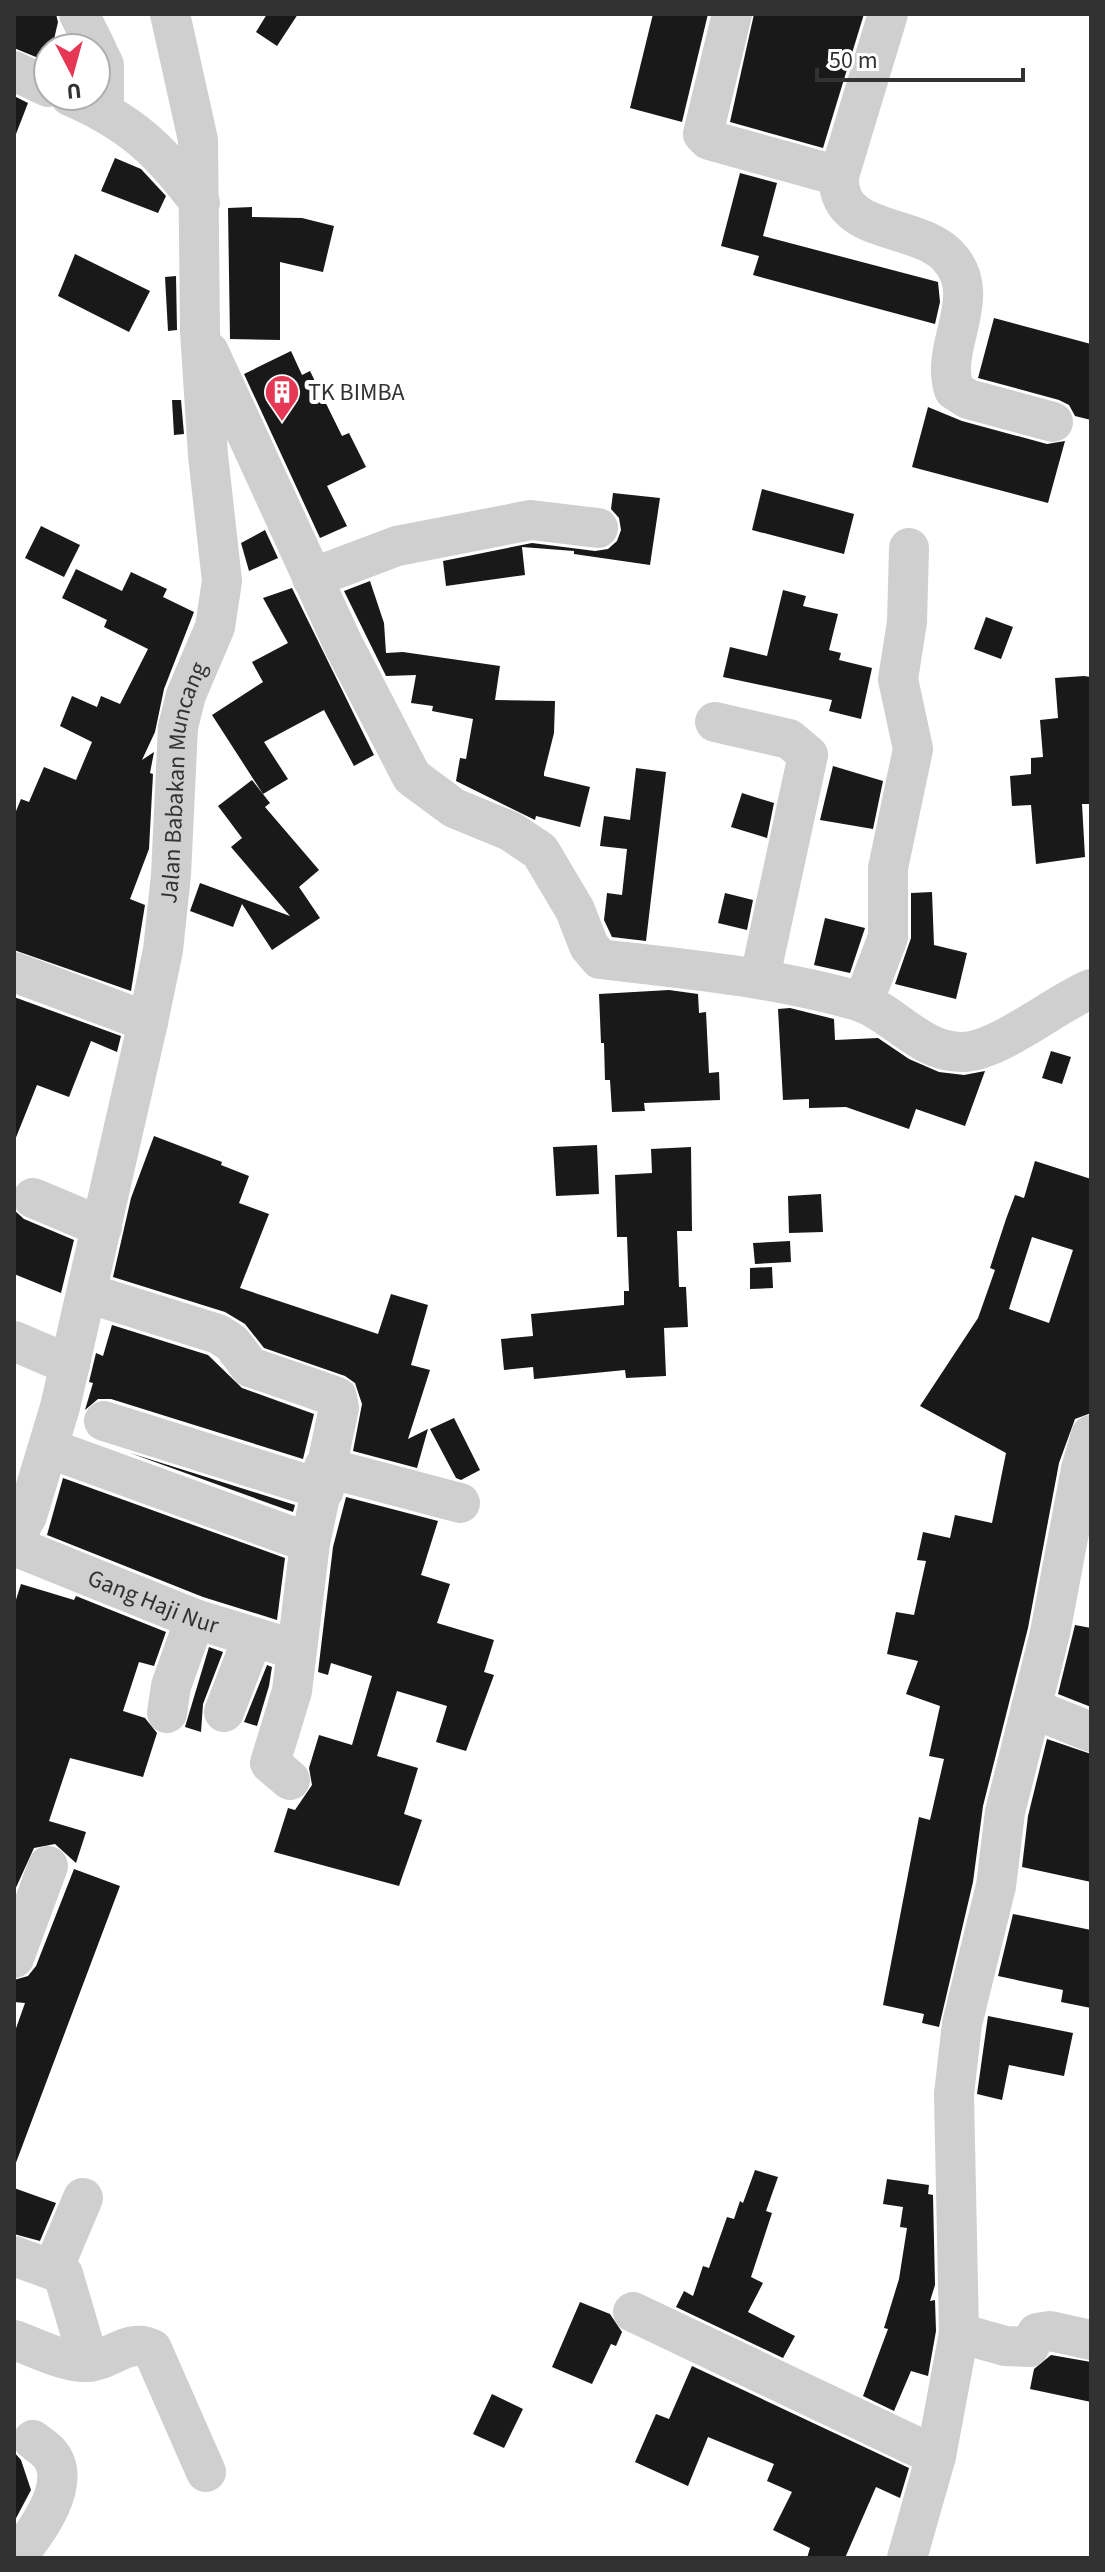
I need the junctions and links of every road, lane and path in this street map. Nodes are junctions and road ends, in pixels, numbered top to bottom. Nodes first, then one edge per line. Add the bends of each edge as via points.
1 (79, 14) edge
2 (170, 14) edge
3 (732, 14) edge
4 (888, 14) edge
5 (88, 32) edge
6 (101, 112) edge
7 (839, 176) junction
8 (200, 203) junction
9 (200, 331) junction
10 (1053, 422) dead end
11 (598, 528) dead end
12 (909, 548) dead end
13 (312, 578) junction
14 (715, 722) dead end
15 (14, 972) edge
16 (760, 977) junction
17 (1091, 989) edge
18 (863, 1003) junction
19 (148, 1022) junction
20 (33, 1198) dead end
21 (102, 1227) junction
22 (87, 1293) junction
23 (14, 1341) edge
24 (70, 1365) junction
25 (104, 1421) dead end
26 (1091, 1435) edge
27 (48, 1448) junction
28 (324, 1479) junction
29 (460, 1503) dead end
30 (14, 1539) edge
31 (310, 1543) junction
32 (14, 1546) edge
33 (195, 1619) junction
34 (253, 1637) junction
35 (296, 1650) junction
36 (1031, 1708) junction
37 (224, 1712) dead end
38 (167, 1713) dead end
39 (1091, 1732) edge
40 (290, 1780) dead end
41 (48, 1866) dead end
42 (14, 1958) edge
43 (83, 2198) dead end
44 (14, 2256) edge
45 (53, 2269) junction
46 (633, 2312) dead end
47 (959, 2333) junction
48 (14, 2340) edge
49 (1091, 2340) edge
50 (89, 2362) junction
51 (33, 2440) dead end
52 (936, 2456) junction
53 (206, 2472) dead end
54 (16, 2558) edge
55 (907, 2558) edge

1 - 5 street
2 - 8 street, Jalan Babakan Muncang via 198,140
3 - 7 street via 703,134
4 - 7 street
6 - 8 street via 152,144
7 - 10 street via 846,208 937,246 962,274 965,295 949,376 954,390 968,399
8 - 9 street, Jalan Babakan Muncang
9 - 13 street
9 - 19 street, Jalan Babakan Muncang via 222,581 215,627 178,727 171,875
11 - 13 street via 531,520 397,546
12 - 18 street via 907,622 898,679 913,749 888,868 888,937
13 - 16 street via 412,777 454,808 510,831 540,851 595,955
14 - 16 street via 789,739 808,755
15 - 19 street
16 - 18 street
17 - 18 street via 983,1047 960,1052 906,1031
19 - 21 street, Jalan Babakan Muncang
20 - 21 street
21 - 22 street, Jalan Babakan Muncang
22 - 24 street, Jalan Babakan Muncang
22 - 28 street via 218,1334 250,1367 335,1396 339,1408
23 - 24 street
24 - 27 street, Jalan Babakan Muncang
25 - 28 street
26 - 36 street
27 - 30 street, Jalan Babakan Muncang via 27,1516
27 - 31 street
28 - 29 street
28 - 31 street
31 - 35 street
32 - 33 street, Gang Haji Nur
33 - 34 street, Gang Haji Nur
33 - 38 street
34 - 35 street, Gang Haji Nur
34 - 37 street
35 - 40 street via 292,1691 270,1763
36 - 39 street
36 - 47 street via 960,2038 954,2094
41 - 42 street
43 - 45 street
44 - 45 street
45 - 50 street via 67,2281
46 - 52 street
47 - 49 street via 1017,2348 1029,2347 1037,2333 1050,2331
47 - 52 street
48 - 50 street
50 - 53 street via 134,2345 152,2349
51 - 54 street via 54,2461 57,2480 40,2526
52 - 55 street

